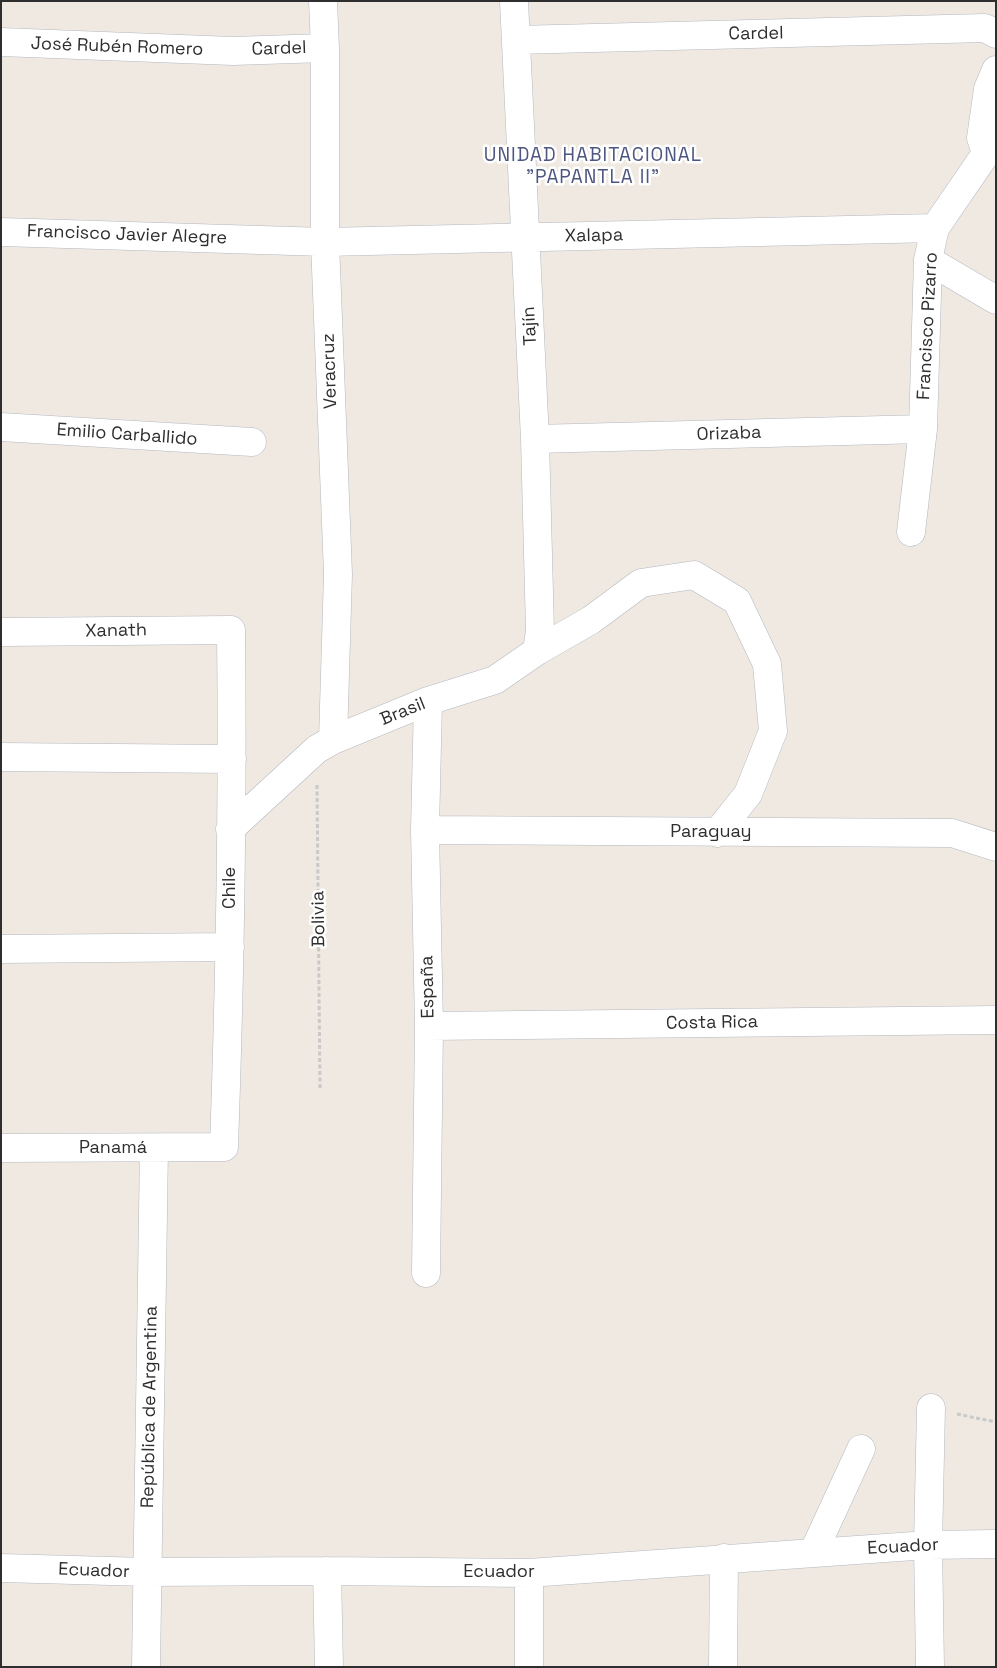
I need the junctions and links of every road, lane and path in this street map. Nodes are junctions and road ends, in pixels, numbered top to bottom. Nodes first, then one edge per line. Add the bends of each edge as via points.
1 (323, 1) edge
2 (514, 1) edge
3 (996, 34) edge
4 (516, 40) junction
5 (1, 42) edge
6 (325, 48) junction
7 (233, 51) joint
8 (996, 70) edge
9 (991, 146) edge
10 (935, 228) junction
11 (1, 232) edge
12 (526, 237) junction
13 (252, 239) joint
14 (326, 242) junction
15 (928, 260) junction
16 (996, 300) edge
17 (1, 427) edge
18 (923, 429) junction
19 (536, 439) junction
20 (252, 442) dead end
21 (911, 532) dead end
22 (231, 630) joint
23 (1, 632) edge
24 (537, 651) junction
25 (428, 702) junction
26 (325, 745) junction
27 (1, 758) edge
28 (232, 759) junction
29 (230, 829) junction
30 (425, 830) junction
31 (717, 833) junction
32 (996, 847) edge
33 (230, 947) junction
34 (1, 949) edge
35 (996, 1020) edge
36 (429, 1026) junction
37 (320, 1089) dead end
38 (224, 1147) joint
39 (1, 1148) edge
40 (154, 1148) junction
41 (426, 1272) dead end
42 (932, 1408) joint
43 (996, 1422) edge
44 (861, 1449) dead end
45 (996, 1544) edge
46 (928, 1545) junction
47 (813, 1553) junction
48 (724, 1558) junction
49 (1, 1568) edge
50 (327, 1571) junction
51 (147, 1572) junction
52 (529, 1573) junction
53 (146, 1667) edge
54 (329, 1667) edge
55 (528, 1667) edge
56 (723, 1667) edge
57 (930, 1667) edge

1 - 6 street, Veracruz
2 - 4 street, Tajín
3 - 4 street, Cardel via 985,28
4 - 12 street, Tajín
5 - 7 street, José Rubén Romero
6 - 7 street, Cardel
6 - 14 street, Veracruz
8 - 9 street via 988,89 981,138
9 - 10 street, Francisco Pizarro
10 - 12 street, Xalapa
10 - 15 street, Francisco Pizarro
11 - 13 street, Francisco Javier Alegre
12 - 14 street, Xalapa
12 - 19 street, Tajín
13 - 14 street, Xalapa
14 - 26 street, Veracruz via 338,574
15 - 16 street
15 - 18 street, Francisco Pizarro
17 - 20 street, Emilio Carballido
18 - 19 street, Orizaba
18 - 21 street, Francisco Pizarro
19 - 24 street, Tajín via 540,631
22 - 23 street, Xanath
22 - 28 street, Chile
24 - 25 street, Brasil via 495,680
24 - 31 street, Brasil via 592,620 641,583 694,575 737,601 768,664 773,732 748,794
25 - 26 street, Brasil
25 - 30 street, España
26 - 29 street, Brasil
26 - 37 path, Bolivia
27 - 28 street
28 - 29 street, Chile
29 - 33 street, Chile
30 - 31 street, Paraguay
30 - 36 street, España
31 - 32 street, Paraguay via 952,833
33 - 34 street
33 - 38 street, Chile
35 - 36 street, Costa Rica
36 - 41 street, España
38 - 40 street, Panamá
39 - 40 street, Panamá
40 - 51 street, República de Argentina
42 - 43 path
42 - 46 street
44 - 47 street
45 - 46 street, Ecuador
46 - 47 street, Ecuador
46 - 57 street
47 - 48 street, Ecuador
48 - 52 street, Ecuador
48 - 56 street
49 - 51 street, Ecuador
50 - 51 street, Ecuador
50 - 52 street, Ecuador
50 - 54 street
51 - 53 street, República de Argentina
52 - 55 street

